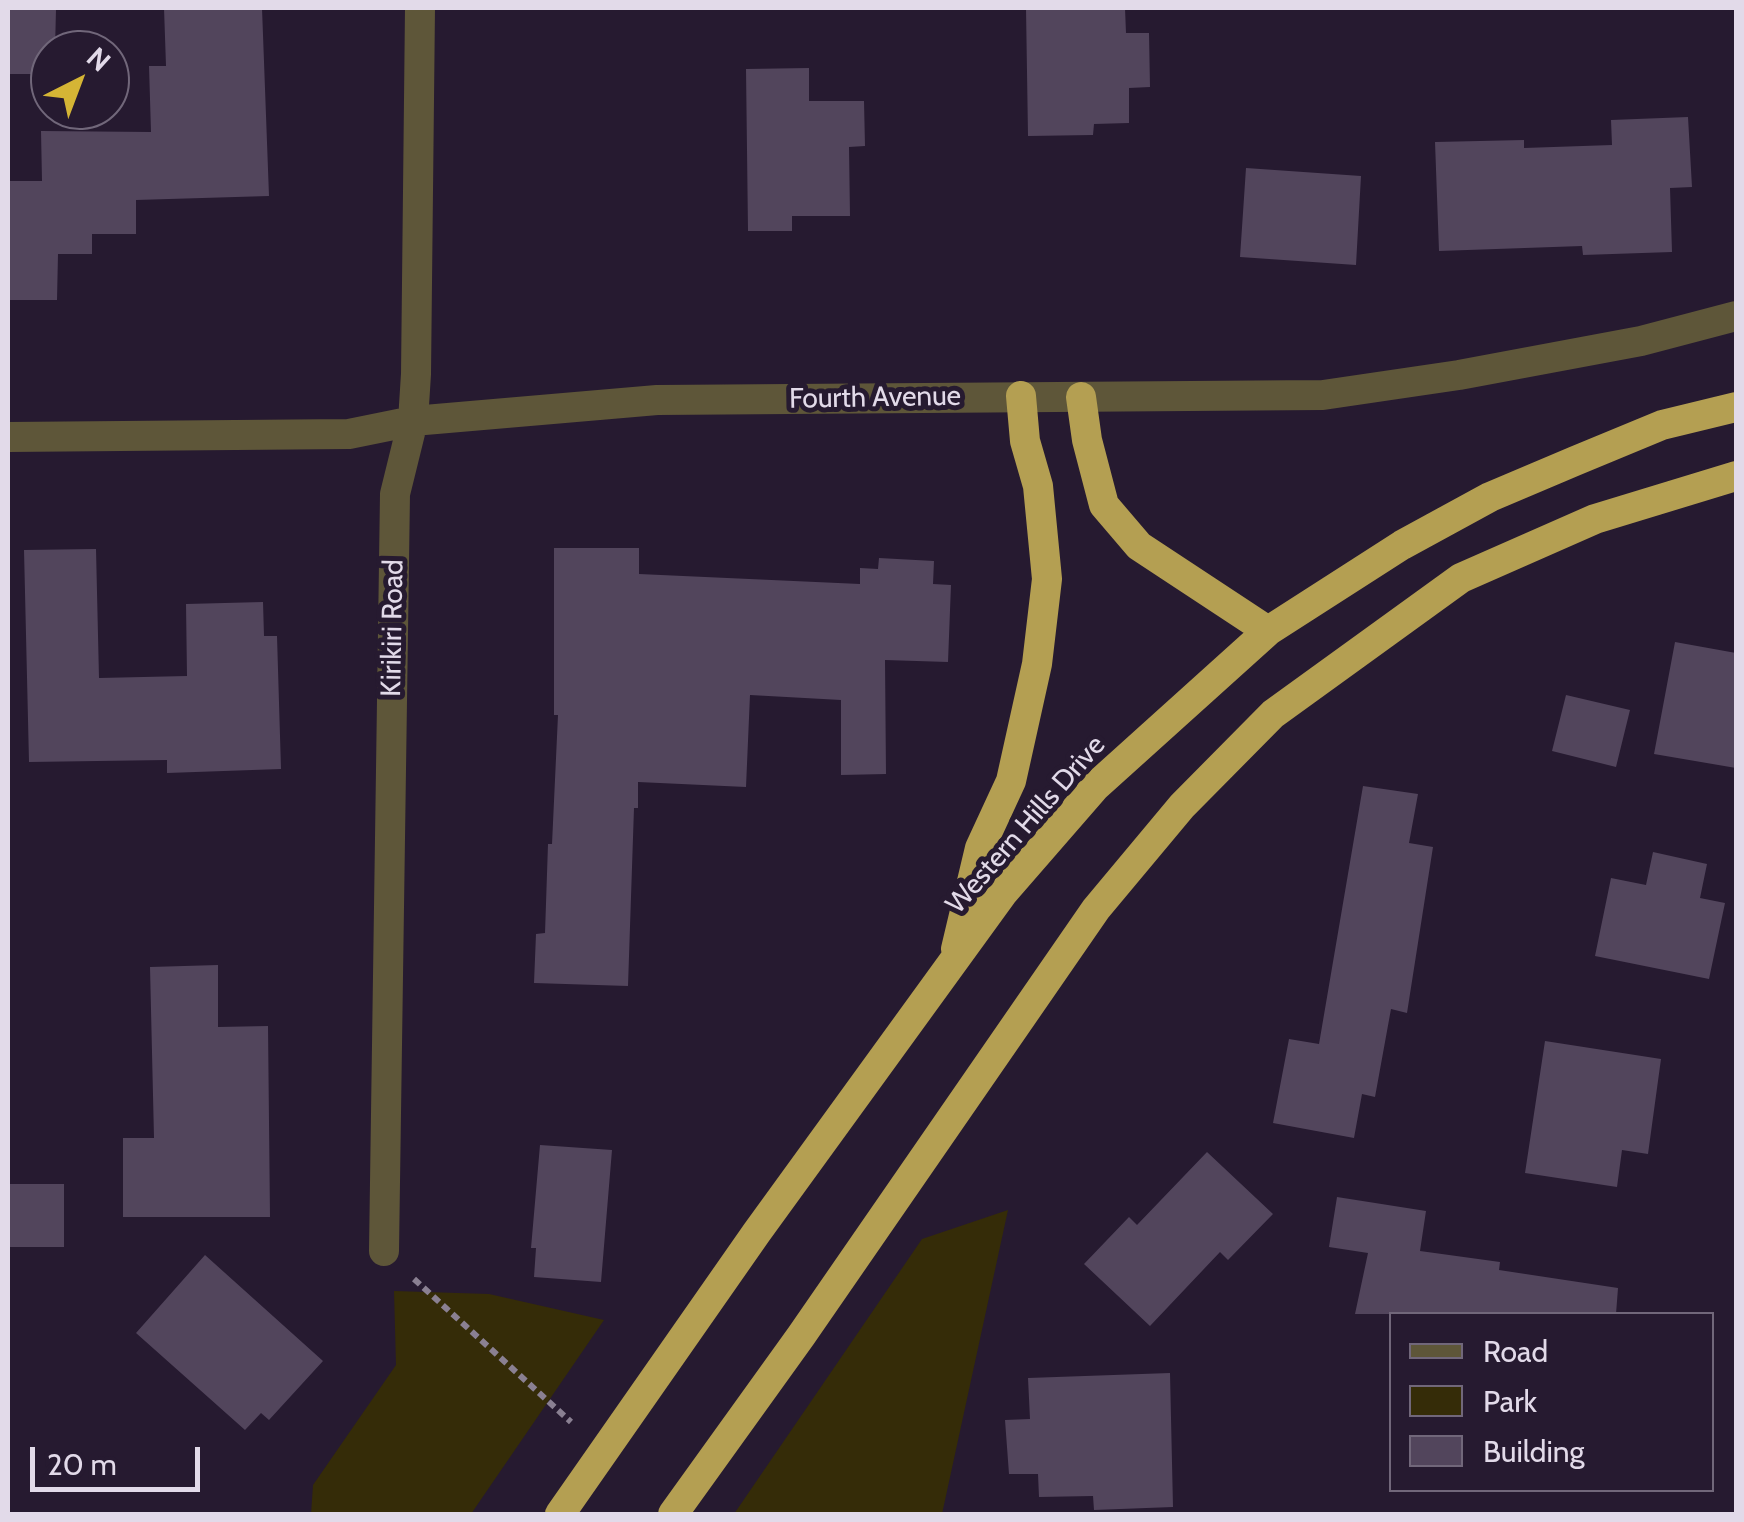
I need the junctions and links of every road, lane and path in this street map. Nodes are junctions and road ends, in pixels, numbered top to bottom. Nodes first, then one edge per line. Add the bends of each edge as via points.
1 (420, 8) edge
2 (1736, 316) edge
3 (1020, 396) junction
4 (1080, 396) junction
5 (1736, 407) edge
6 (412, 420) junction
7 (8, 437) edge
8 (1736, 476) edge
9 (1268, 632) junction
10 (952, 962) junction
11 (384, 1251) joint
12 (603, 1451) junction
13 (560, 1514) edge
14 (673, 1514) edge

1 - 6 street, Kirikiri Road
2 - 4 street, Fourth Avenue via 1641,341 1323,396
3 - 4 street, Fourth Avenue
3 - 6 street, Fourth Avenue via 657,400
3 - 10 highway via 1047,580 1037,664 1011,781 980,848
4 - 9 highway via 1104,504 1139,546
5 - 9 highway, Western Hills Drive via 1662,425 1490,498 1372,563
6 - 7 street, Fourth Avenue via 350,434
6 - 11 street, Kirikiri Road via 395,494
8 - 14 highway via 1595,519 1460,578 1272,714 1096,908
9 - 10 highway, Western Hills Drive via 1096,786
10 - 12 highway, Western Hills Drive
11 - 12 path
12 - 13 highway, Western Hills Drive

